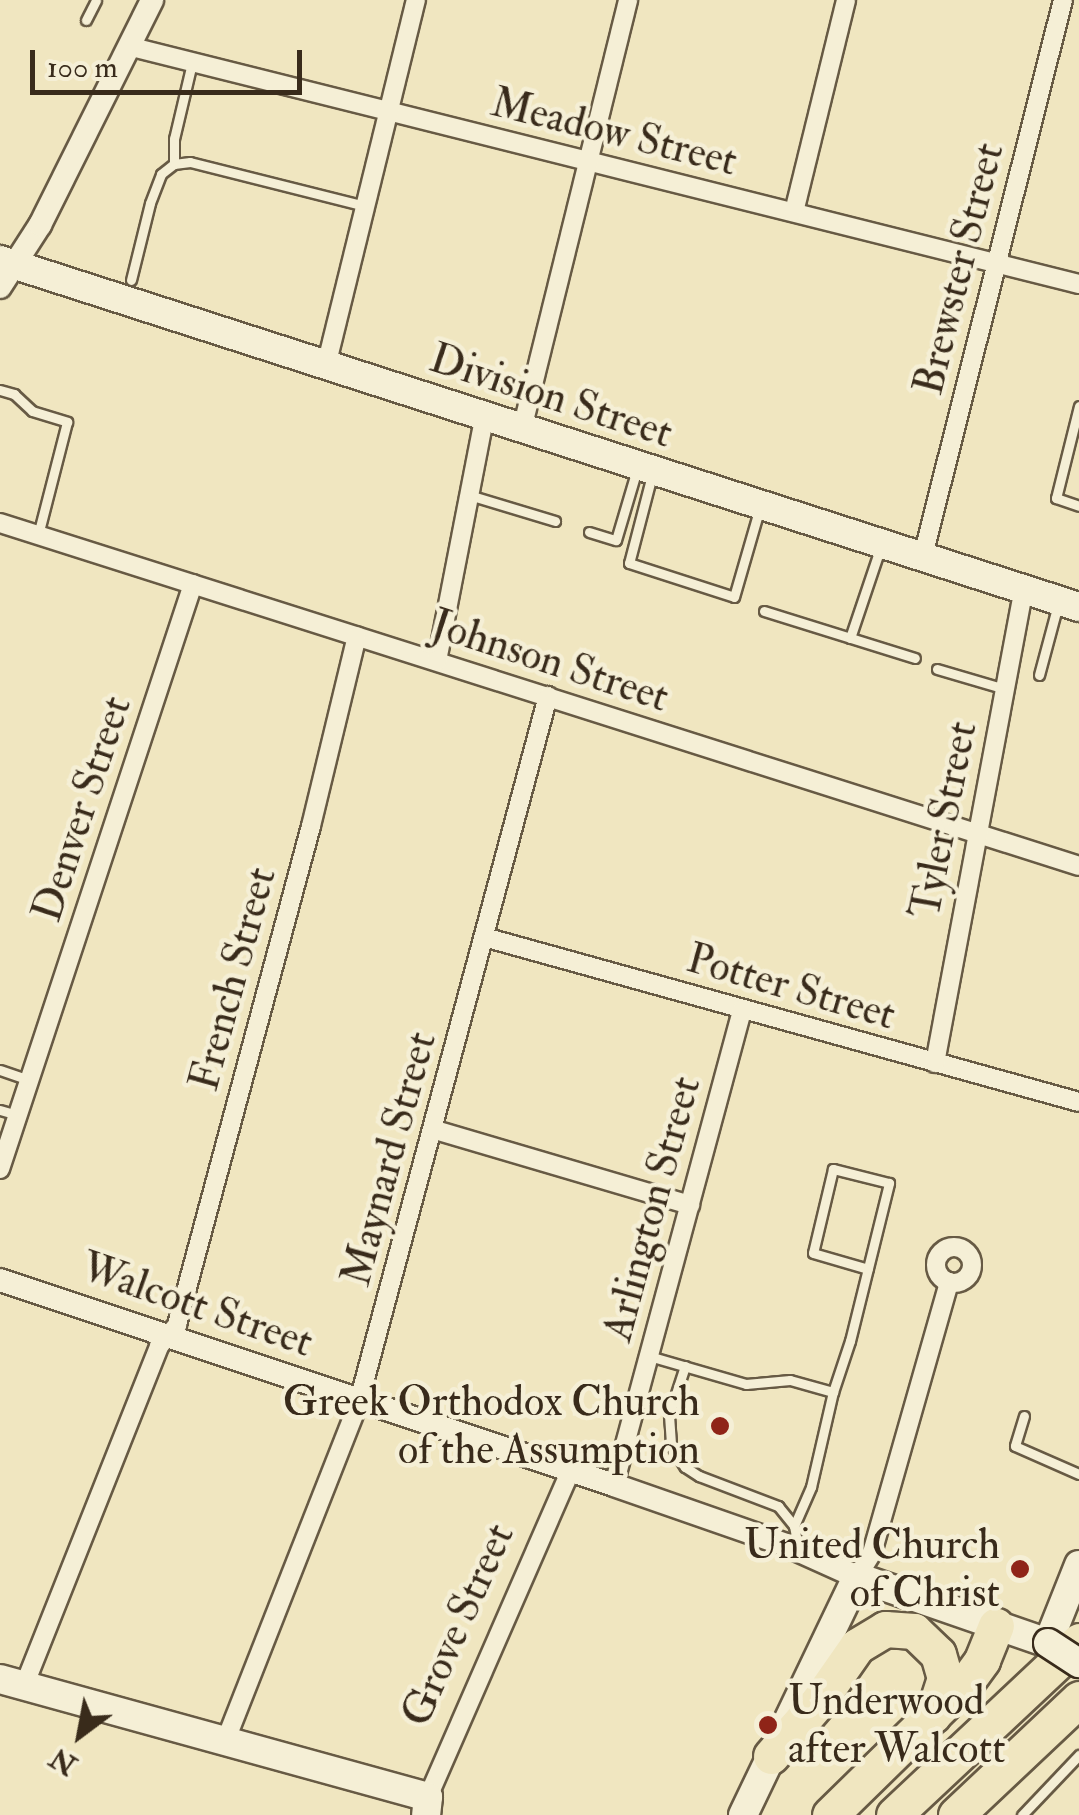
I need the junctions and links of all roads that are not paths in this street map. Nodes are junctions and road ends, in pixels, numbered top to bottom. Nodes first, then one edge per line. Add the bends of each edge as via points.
1 (96, 0) edge
2 (152, 0) edge
3 (416, 0) edge
4 (628, 0) edge
5 (846, 0) edge
6 (1063, 0) edge
7 (86, 20) dead end
8 (132, 47) junction
9 (192, 62) junction
10 (388, 112) junction
11 (588, 163) junction
12 (174, 164) junction
13 (365, 206) junction
14 (794, 212) junction
15 (997, 263) junction
16 (5, 271) edge
17 (131, 280) dead end
18 (1079, 284) edge
19 (326, 366) junction
20 (0, 390) edge
21 (1079, 406) edge
22 (484, 418) junction
23 (522, 429) junction
24 (646, 468) junction
25 (470, 495) junction
26 (761, 505) junction
27 (1079, 506) edge
28 (556, 520) dead end
29 (0, 523) edge
30 (589, 532) dead end
31 (38, 535) junction
32 (882, 543) junction
33 (923, 556) junction
34 (193, 584) junction
35 (1023, 591) junction
36 (1069, 604) edge
37 (764, 611) dead end
38 (357, 636) junction
39 (850, 638) junction
40 (915, 658) dead end
41 (437, 661) junction
42 (937, 668) dead end
43 (1040, 675) dead end
44 (1005, 689) junction
45 (548, 696) junction
46 (977, 834) junction
47 (1079, 866) edge
48 (484, 938) junction
49 (742, 1009) junction
50 (935, 1063) junction
51 (0, 1070) edge
52 (29, 1080) junction
53 (1079, 1102) edge
54 (9, 1113) edge
55 (435, 1130) junction
56 (0, 1169) edge
57 (690, 1206) junction
58 (868, 1270) junction
59 (0, 1280) edge
60 (949, 1282) dead end
61 (166, 1337) junction
62 (649, 1356) junction
63 (685, 1366) junction
64 (833, 1392) junction
65 (358, 1401) junction
66 (1024, 1416) dead end
67 (571, 1470) junction
68 (1079, 1474) edge
69 (614, 1485) junction
70 (794, 1526) junction
71 (798, 1550) junction
72 (1079, 1564) edge
73 (857, 1577) junction
74 (996, 1626) junction
75 (1060, 1639) edge
76 (1079, 1663) edge
77 (12, 1683) edge
78 (1079, 1699) edge
79 (933, 1715) junction
80 (225, 1742) junction
81 (1079, 1755) edge
82 (771, 1756) junction
83 (427, 1806) edge
84 (744, 1814) edge
85 (958, 1814) edge
86 (830, 1815) edge
87 (894, 1815) edge
88 (1022, 1815) edge

1 - 7 lane
2 - 8 street
3 - 10 street
4 - 11 street
5 - 14 street
6 - 15 street, Brewster Street
8 - 9 street, Meadow Street
8 - 16 street
9 - 10 street, Meadow Street
9 - 12 lane
10 - 11 street, Meadow Street
10 - 13 street
11 - 14 street, Meadow Street
11 - 23 street
12 - 13 lane via 190,162
12 - 17 lane via 150,202
13 - 19 street
14 - 15 street, Meadow Street
15 - 18 street, Meadow Street
15 - 33 street, Brewster Street
16 - 19 main road, Division Street
19 - 22 main road, Division Street
20 - 31 lane via 32,411 67,422
21 - 27 lane via 1056,498
22 - 23 main road, Division Street
22 - 25 street
23 - 24 main road, Division Street
24 - 26 main road, Division Street
24 - 26 lane via 629,563 734,597
24 - 30 lane via 616,540
25 - 28 lane
25 - 41 street
26 - 32 main road, Division Street
29 - 31 street, Johnson Street
31 - 34 street, Johnson Street
32 - 33 main road, Division Street
32 - 39 lane
33 - 35 main road, Division Street
34 - 38 street, Johnson Street
34 - 52 street, Denver Street
35 - 36 main road, Division Street
35 - 44 street, Tyler Street
36 - 43 lane
37 - 39 lane
38 - 41 street, Johnson Street
38 - 61 street, French Street via 176,1326
39 - 40 lane
41 - 45 street, Johnson Street
42 - 44 lane
44 - 46 street, Tyler Street
45 - 46 street, Johnson Street
45 - 48 street, Maynard Street
46 - 47 street, Johnson Street
46 - 50 street, Tyler Street
48 - 49 street, Potter Street
48 - 55 street, Maynard Street
49 - 50 street, Potter Street
49 - 57 street, Arlington Street
50 - 53 street, Potter Street
51 - 52 lane
52 - 54 street, Denver Street
54 - 56 street, Denver Street
55 - 57 street
55 - 65 street, Maynard Street
57 - 62 street, Arlington Street
58 - 58 lane via 889,1183 833,1169 813,1253
58 - 64 lane
59 - 61 street, Walcott Street
60 - 73 street via 872,1553
61 - 65 street, Walcott Street
61 - 77 street, French Street
62 - 63 lane
62 - 69 street, Arlington Street
63 - 64 lane via 746,1384 790,1380
63 - 70 lane via 670,1415 670,1444 685,1467 778,1506
64 - 70 lane via 811,1488
65 - 67 street, Walcott Street
65 - 80 street, Maynard Street
66 - 68 lane via 1014,1446
67 - 69 street, Walcott Street
67 - 83 street, Grove Street
69 - 71 street, Walcott Street
70 - 71 lane
71 - 73 street, Walcott Street
72 - 75 main road
73 - 74 main road, Walcott Street
73 - 82 main road
74 - 75 main road, Walcott Street
74 - 79 highway via 975,1670
75 - 76 main road, Walcott Street, bridge
75 - 87 highway
77 - 80 main road
78 - 85 highway
79 - 82 highway via 945,1678 938,1654 914,1631 885,1630 857,1646
79 - 86 highway
80 - 83 main road
81 - 88 lane
82 - 84 main road

